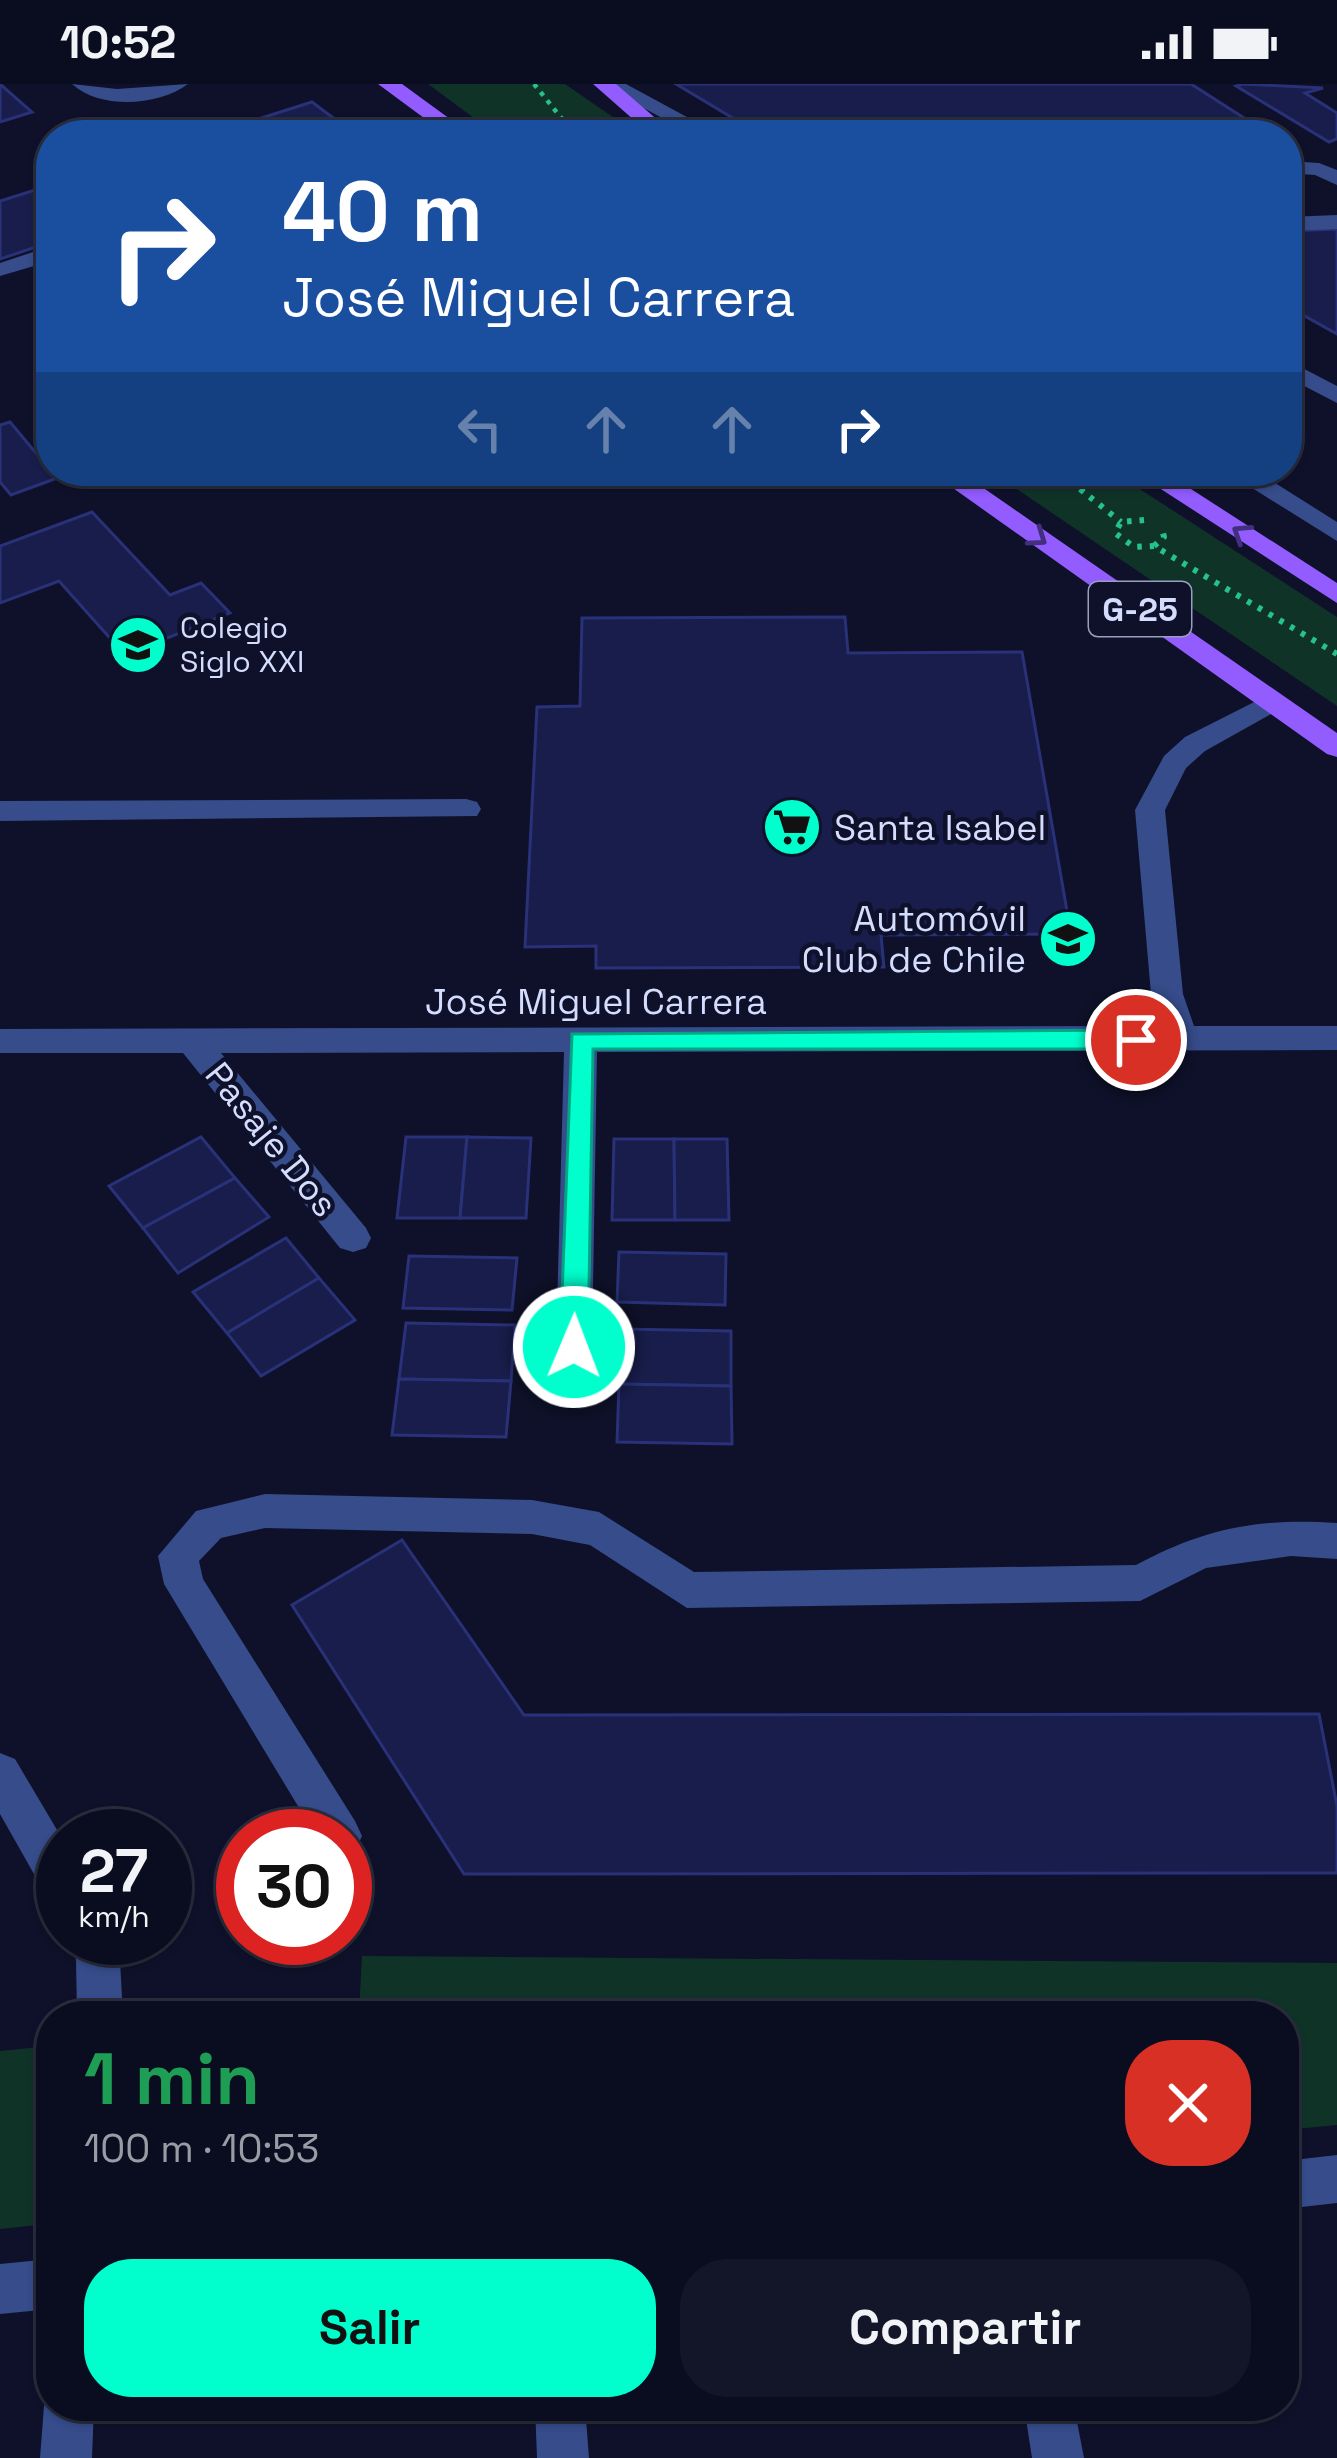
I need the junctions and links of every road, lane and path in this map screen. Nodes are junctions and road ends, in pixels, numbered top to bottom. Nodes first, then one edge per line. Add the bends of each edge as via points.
1 (82, 84) edge
2 (178, 84) edge
3 (388, 84) edge
4 (534, 84) edge
5 (606, 84) edge
6 (438, 119) joint
7 (435, 120) edge
8 (563, 120) edge
9 (647, 120) edge
10 (679, 120) edge
11 (1302, 168) edge
12 (1337, 178) edge
13 (1337, 222) edge
14 (1302, 223) edge
15 (36, 258) edge
16 (2, 270) edge
17 (1302, 376) edge
18 (1337, 396) edge
19 (963, 486) edge
20 (1076, 486) edge
21 (1169, 486) edge
22 (1262, 486) edge
23 (1121, 522) junction
24 (1337, 533) edge
25 (1154, 546) junction
26 (1337, 595) edge
27 (1337, 654) edge
28 (1272, 702) junction
29 (1337, 747) edge
30 (466, 809) dead end
31 (0, 811) edge
32 (1337, 1038) edge
33 (0, 1040) edge
34 (581, 1040) junction
35 (1182, 1040) junction
36 (192, 1041) junction
37 (353, 1238) dead end
38 (574, 1347) dead end
39 (1337, 1541) edge
40 (0, 1773) edge
41 (323, 1809) edge
42 (36, 1835) edge
43 (98, 1965) edge
44 (99, 2001) edge
45 (1337, 2180) edge
46 (1299, 2184) edge
47 (36, 2285) edge
48 (0, 2289) edge
49 (68, 2421) edge
50 (561, 2421) edge
51 (1052, 2421) edge
52 (66, 2458) edge
53 (563, 2458) edge
54 (1058, 2458) edge

1 - 2 street via 138,98
3 - 6 main road
4 - 8 path
5 - 9 main road
5 - 10 street
6 - 7 street
11 - 12 street
13 - 14 street
15 - 16 street
17 - 18 street
19 -> 28 main road, G-25
20 - 23 path
26 -> 21 main road
22 - 24 street
23 - 25 path via 1115,532 1125,544
23 - 25 path via 1158,525 1164,537
25 - 27 path
28 - 29 main road, G-25
28 - 35 street via 1174,763 1150,810 1167,994
30 - 31 street
32 - 35 street, José Miguel Carrera
33 - 36 street, José Miguel Carrera
34 - 35 street, José Miguel Carrera
34 - 36 street, José Miguel Carrera
34 - 38 street
36 - 37 street, Pasaje Dos
39 - 41 street via 1291,1538 1199,1551 1140,1583 727,1591 687,1590 599,1529 532,1517 265,1511 210,1523 178,1556 184,1584
40 - 42 street
43 - 44 street
45 - 46 street
47 - 48 street
49 - 52 street
50 - 53 street
51 - 54 street

